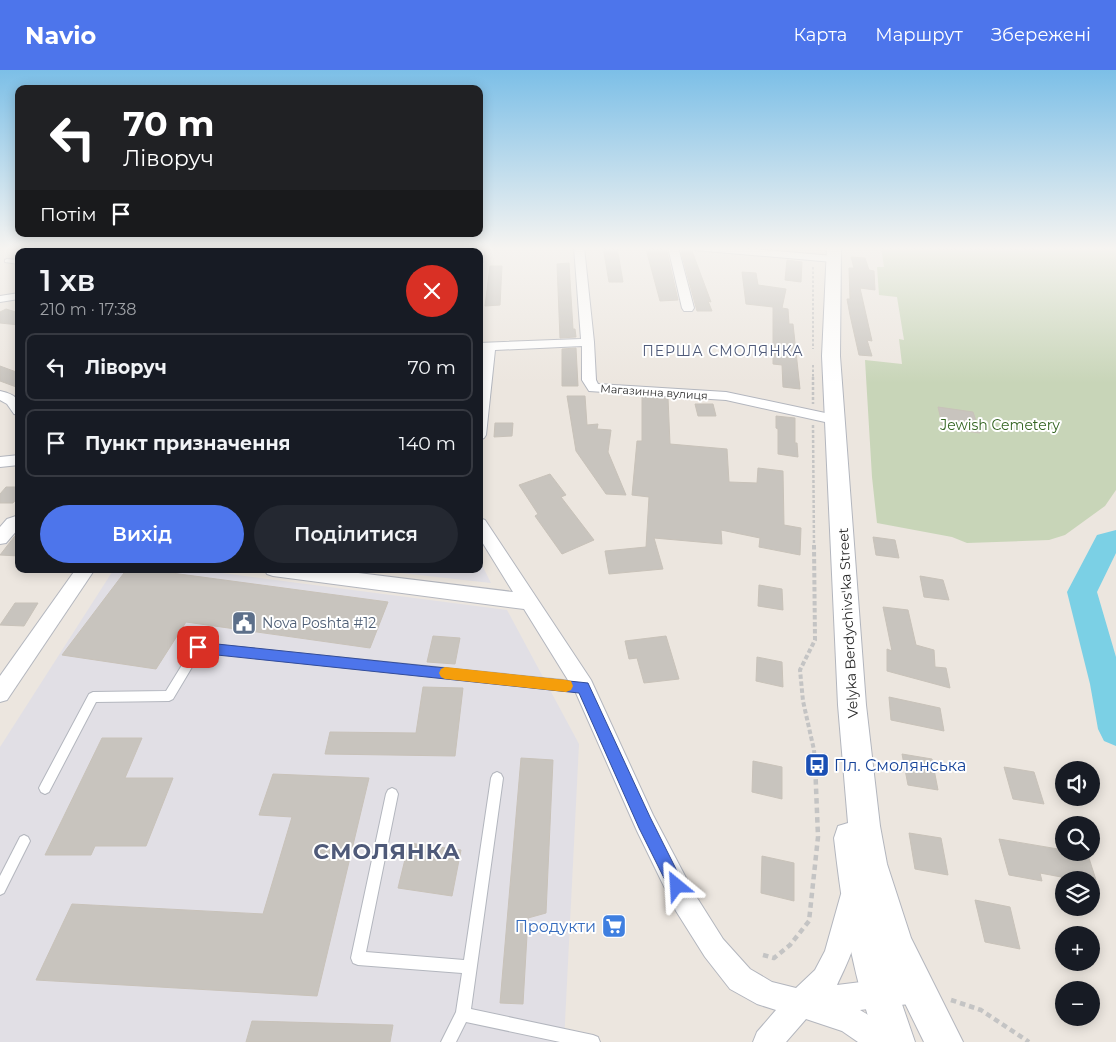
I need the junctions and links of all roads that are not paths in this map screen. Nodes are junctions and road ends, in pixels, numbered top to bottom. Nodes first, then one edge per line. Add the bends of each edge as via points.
1 (583, 292) edge
2 (684, 292) edge
3 (823, 292) edge
4 (828, 292) edge
5 (15, 297) edge
6 (0, 299) edge
7 (688, 308) dead end
8 (588, 342) junction
9 (484, 346) edge
10 (483, 364) edge
11 (0, 395) edge
12 (15, 405) edge
13 (819, 416) junction
14 (15, 460) edge
15 (0, 462) edge
16 (15, 523) edge
17 (483, 530) edge
18 (0, 538) edge
19 (83, 573) edge
20 (305, 573) edge
21 (528, 602) junction
22 (584, 687) junction
23 (0, 693) edge
24 (496, 778) dead end
25 (45, 788) dead end
26 (392, 794) dead end
27 (24, 841) dead end
28 (854, 865) junction
29 (0, 889) edge
30 (470, 967) junction
31 (917, 989) junction
32 (879, 992) junction
33 (801, 1003) junction
34 (463, 1014) junction
35 (448, 1042) edge
36 (593, 1042) edge
37 (767, 1042) edge
38 (878, 1042) edge
39 (896, 1042) edge
40 (944, 1042) edge

1 - 8 street, Магазинна вулиця
2 - 7 street
3 - 13 main road
4 - 31 main road, Velyka Berdychivs'ka Street via 852,705 870,864 897,947
5 - 6 street
8 - 9 street
8 - 13 street, Магазинна вулиця via 589,380 594,388 726,396
9 - 10 street
11 - 12 street
13 - 28 main road via 841,759
14 - 15 street
16 - 18 street
17 - 21 street
19 - 23 street
20 - 21 street
21 - 22 street
22 - 25 lane via 198,647 169,696 93,697
22 - 33 street via 645,823 685,902 714,948 740,980 767,994
24 - 30 lane
26 - 30 lane via 358,958
27 - 29 lane
28 - 32 main road
28 - 33 street via 850,913 836,957 825,980
30 - 34 lane
31 - 32 street
31 - 40 main road, Velyka Berdychivs'ka Street
32 - 33 street
32 - 39 main road
33 - 37 street
33 - 38 street via 851,1020
34 - 35 lane
34 - 36 lane

